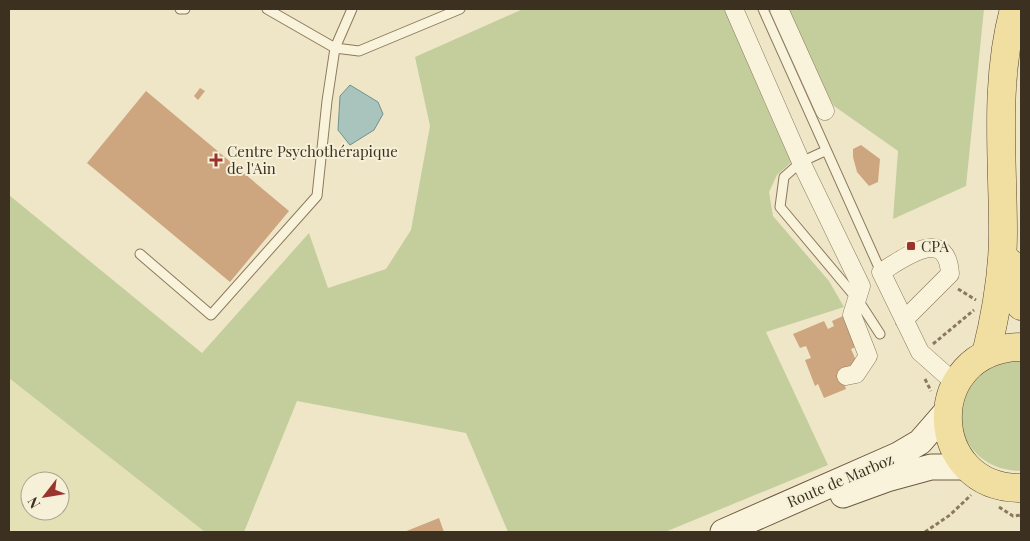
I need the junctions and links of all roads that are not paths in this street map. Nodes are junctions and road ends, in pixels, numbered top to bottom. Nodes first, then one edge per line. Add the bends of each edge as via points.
1 (180, 9) edge
2 (185, 9) edge
3 (267, 9) edge
4 (352, 9) edge
5 (460, 9) edge
6 (734, 9) edge
7 (763, 9) edge
8 (779, 9) edge
9 (1014, 9) edge
10 (335, 48) junction
11 (825, 111) dead end
12 (825, 151) junction
13 (801, 162) junction
14 (1003, 234) junction
15 (140, 254) dead end
16 (881, 272) junction
17 (858, 300) junction
18 (1021, 306) edge
19 (904, 320) junction
20 (880, 334) dead end
21 (1021, 347) edge
22 (986, 354) junction
23 (846, 376) dead end
24 (945, 397) junction
25 (971, 479) junction
26 (1021, 488) edge
27 (723, 532) edge
28 (740, 532) edge

1 - 2 lane
3 - 10 lane
4 - 10 lane
5 - 10 lane via 360,51
6 - 13 street
7 - 12 lane
8 - 11 street
9 - 14 main road via 1008,30 1000,122
10 - 15 lane via 326,101 317,196 211,314
12 - 13 lane
12 - 16 lane
13 - 17 street via 861,286
13 - 17 lane via 784,177 780,207
14 - 18 main road
14 - 22 main road via 998,302
16 - 19 street
16 - 19 street via 903,258 933,246 940,249 949,266 950,274 946,280
17 - 20 lane
17 - 23 street via 852,316 868,356 856,374
19 - 24 street
21 - 22 main road via 1007,347
22 - 24 main road via 974,362
24 - 25 main road via 955,451
24 - 27 main road, Route de Marboz via 920,442 898,455
25 - 26 main road via 980,478 995,485
25 - 28 main road, Route de Marboz via 931,467 887,478

